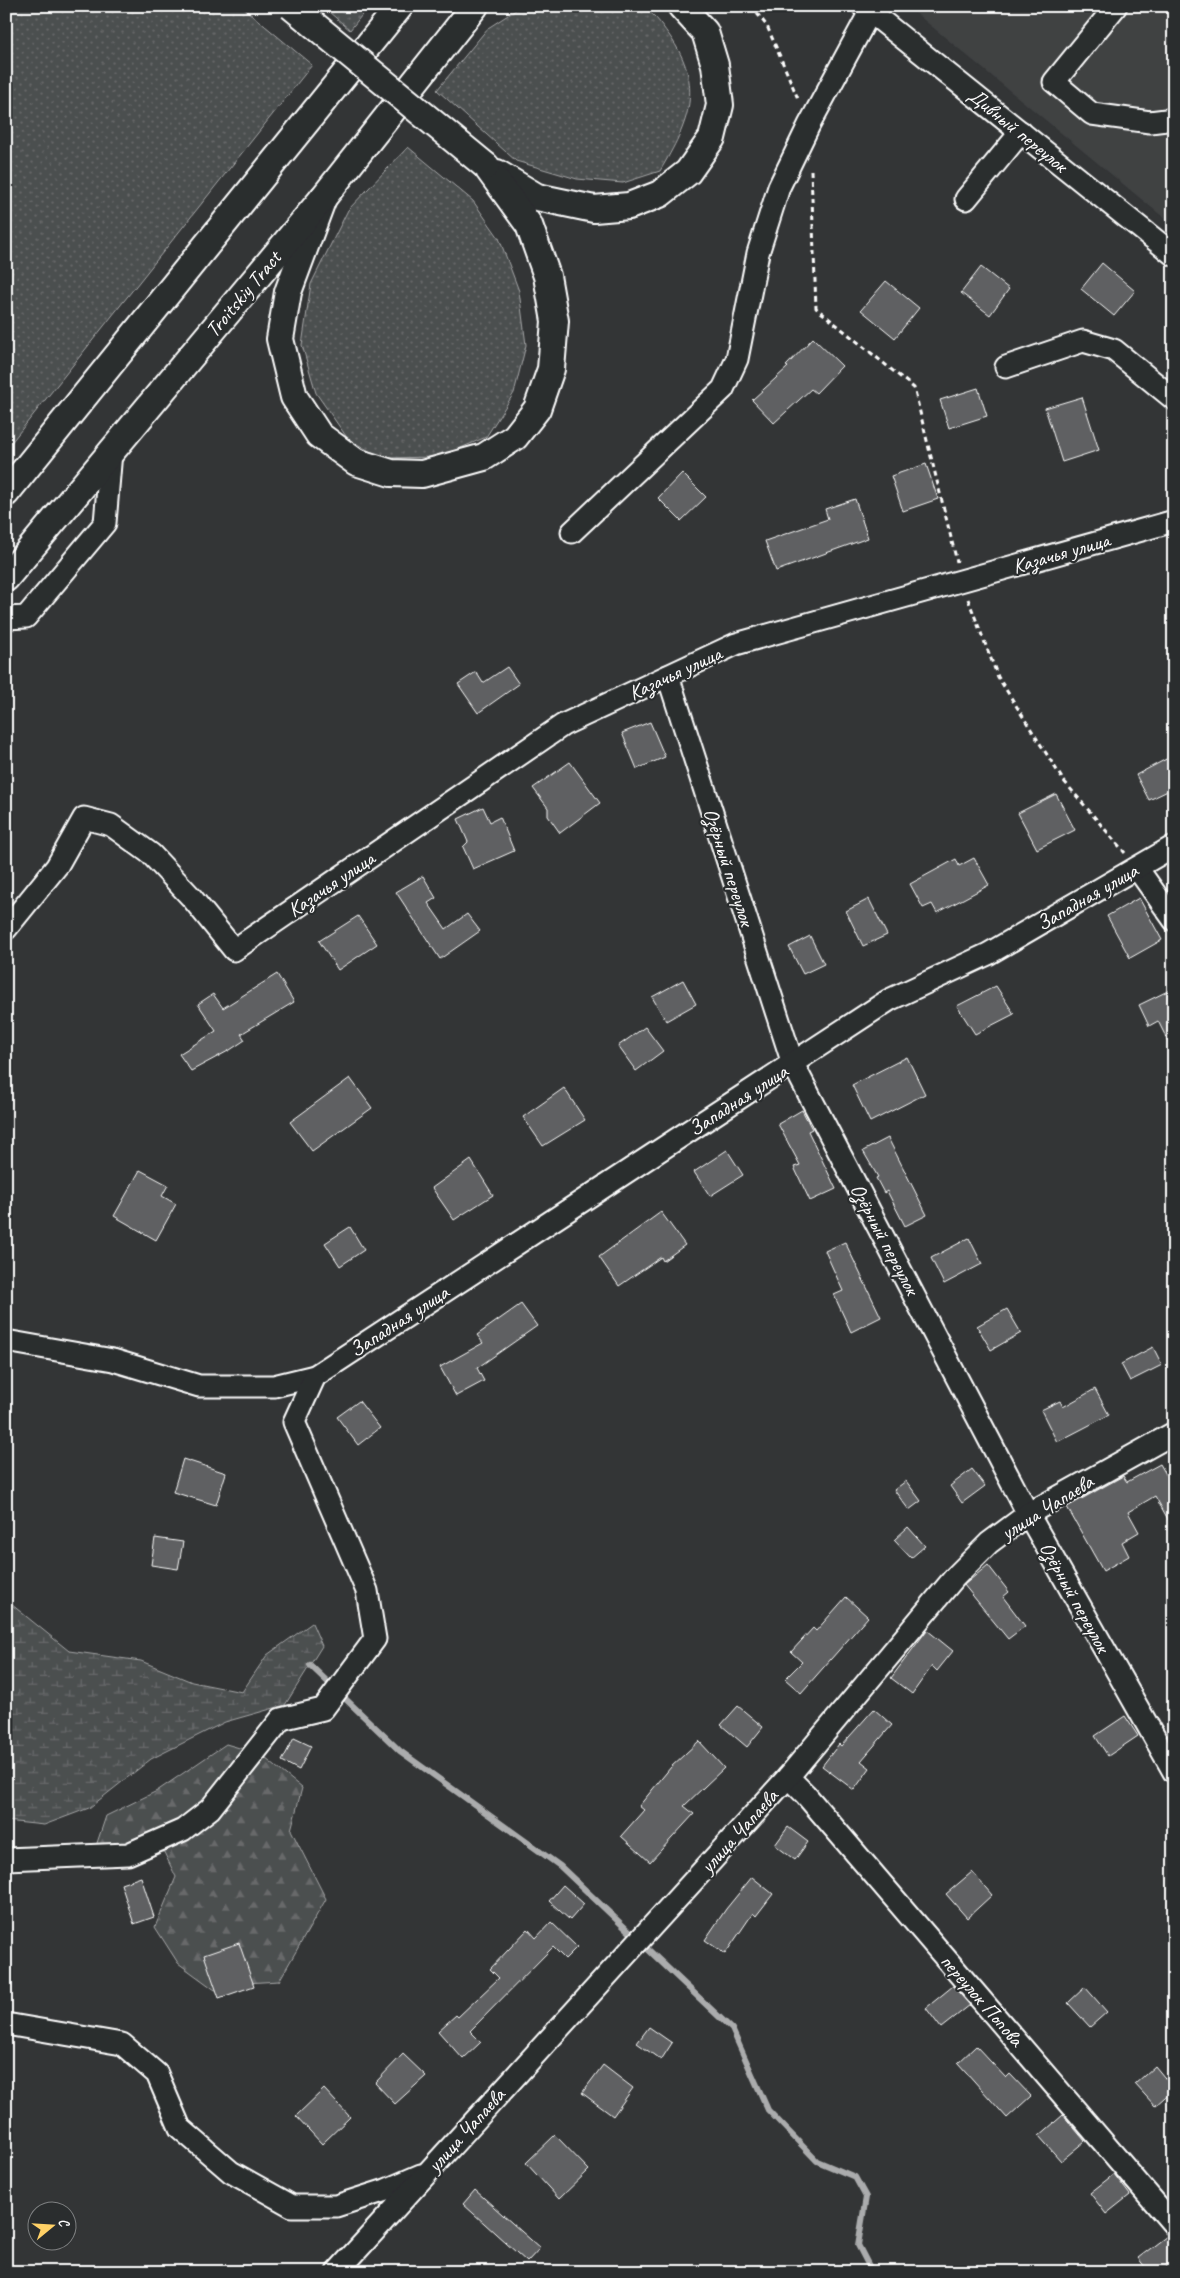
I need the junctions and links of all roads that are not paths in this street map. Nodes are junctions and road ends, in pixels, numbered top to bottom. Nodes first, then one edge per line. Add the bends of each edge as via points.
1 (291, 6) edge
2 (400, 6) edge
3 (493, 6) edge
4 (681, 6) edge
5 (1116, 6) edge
6 (866, 9) edge
7 (468, 15) edge
8 (1174, 119) edge
9 (1021, 132) junction
10 (486, 166) junction
11 (323, 198) junction
12 (966, 199) dead end
13 (1174, 255) edge
14 (1006, 367) dead end
15 (1174, 399) edge
16 (111, 452) junction
17 (6, 493) edge
18 (1174, 521) edge
19 (572, 532) dead end
20 (6, 578) edge
21 (6, 618) edge
22 (668, 676) junction
23 (1174, 846) edge
24 (1137, 868) junction
25 (1174, 920) edge
26 (6, 929) edge
27 (793, 1064) junction
28 (6, 1341) edge
29 (315, 1376) junction
30 (1174, 1433) edge
31 (1028, 1514) junction
32 (1174, 1772) edge
33 (788, 1777) junction
34 (6, 1860) edge
35 (6, 2024) edge
36 (428, 2172) junction
37 (1174, 2224) edge
38 (337, 2272) edge

1 - 10 main road, bridge
2 - 17 main road
3 - 7 main road
4 - 10 main road via 705,32 715,65 720,104 712,138 688,172 660,194 629,206 594,209 537,197
5 - 8 street via 1054,82 1092,114 1150,122
6 - 9 street, Дивный переулок
6 - 19 street via 779,187 758,254 737,358 723,389
7 - 11 main road, Troitskiy Tract
9 - 12 street
9 - 13 street, Дивный переулок
10 - 11 main road via 530,225 547,276 554,321 551,369 537,409 515,437 484,457 422,474 391,473 356,462 319,435 294,397 280,340 288,292
11 - 16 main road, Troitskiy Tract
14 - 15 street via 1083,341 1114,350
16 - 20 main road, Troitskiy Tract
16 - 21 street via 105,523 26,617
18 - 22 street, Казачья улица via 736,644
22 - 26 street, Казачья улица via 563,724 234,950 152,854 112,825 84,818 58,866
22 - 27 street, Озёрный переулок
23 - 24 street, Западная улица
24 - 25 street
24 - 27 street, Западная улица via 988,954 889,1000
27 - 29 street, Западная улица
27 - 31 street, Озёрный переулок
28 - 29 street via 113,1360 199,1386 274,1386
29 - 34 street via 294,1422 367,1591 375,1639 324,1709 280,1719 210,1810 183,1830 128,1854
30 - 31 street, улица Чапаева
31 - 32 street, Озёрный переулок
31 - 33 street, улица Чапаева via 989,1543 955,1577
33 - 36 street, улица Чапаева
33 - 37 street, переулок Попова
35 - 36 street via 122,2044 157,2074 180,2128 231,2172 292,2206 336,2206
36 - 38 street, улица Чапаева

